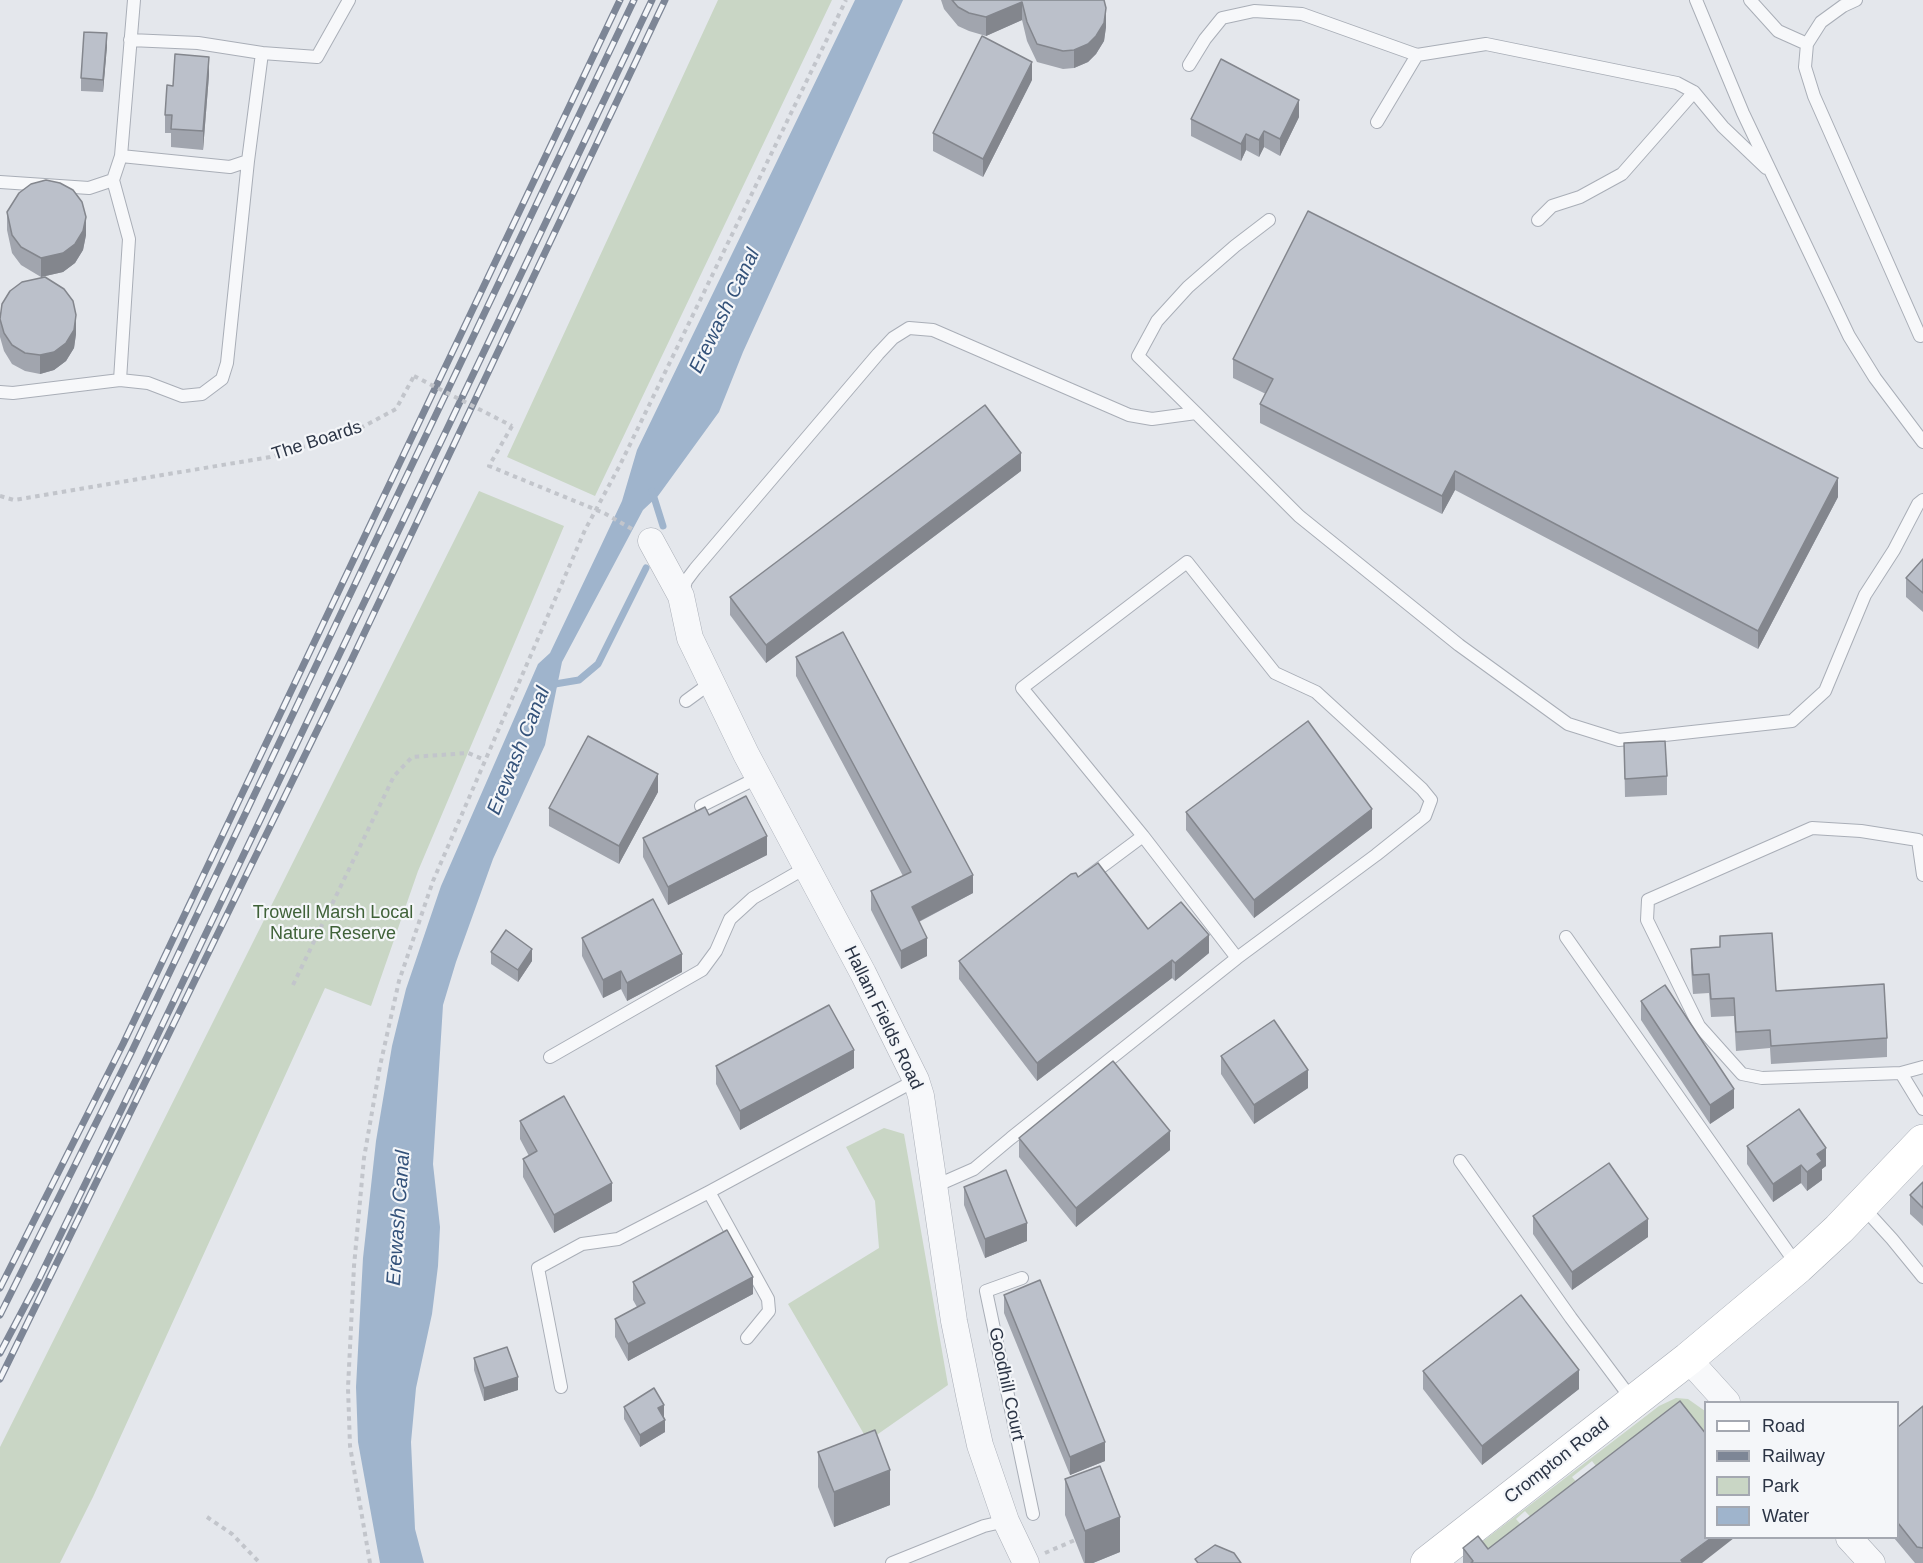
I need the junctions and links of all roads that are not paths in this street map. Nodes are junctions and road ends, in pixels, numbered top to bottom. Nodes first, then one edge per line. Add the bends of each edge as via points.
1 (134, 0) edge
2 (349, 0) edge
3 (1696, 0) edge
4 (1750, 0) edge
5 (1856, 0) edge
6 (130, 40) junction
7 (1807, 44) junction
8 (262, 53) junction
9 (1417, 55) junction
10 (1189, 65) dead end
11 (1694, 93) junction
12 (1377, 122) dead end
13 (121, 156) junction
14 (248, 160) junction
15 (1771, 173) junction
16 (113, 180) junction
17 (0, 182) edge
18 (1269, 220) dead end
19 (1538, 220) dead end
20 (1922, 337) edge
21 (120, 380) junction
22 (0, 392) edge
23 (1196, 413) junction
24 (1923, 442) edge
25 (1923, 500) edge
26 (646, 537) road end
27 (681, 596) junction
28 (712, 682) junction
29 (686, 701) dead end
30 (759, 777) junction
31 (700, 806) dead end
32 (1143, 836) junction
33 (1921, 840) edge
34 (807, 867) junction
35 (1923, 875) edge
36 (1077, 883) edge
37 (1566, 937) dead end
38 (1237, 958) junction
39 (550, 1057) dead end
40 (1923, 1067) edge
41 (1901, 1073) junction
42 (916, 1080) junction
43 (1923, 1109) edge
44 (1923, 1141) edge
45 (1460, 1161) dead end
46 (933, 1187) junction
47 (709, 1192) junction
48 (1861, 1205) junction
49 (1798, 1268) junction
50 (1923, 1277) edge
51 (1022, 1278) dead end
52 (747, 1338) dead end
53 (1688, 1359) junction
54 (561, 1387) dead end
55 (1633, 1401) junction
56 (1726, 1401) edge
57 (1033, 1514) dead end
58 (1005, 1521) junction
59 (1850, 1539) edge
60 (1026, 1562) edge
61 (892, 1563) edge
62 (1427, 1563) edge
63 (1872, 1563) edge

1 - 6 lane
2 - 8 lane via 317,57
3 - 15 lane
4 - 7 lane via 1778,31
5 - 7 lane via 1821,22
6 - 8 lane via 198,43
6 - 13 lane
7 - 20 lane via 1805,67 1814,96
8 - 14 lane
9 - 10 lane via 1302,14 1254,11 1222,18
9 - 11 lane via 1486,45 1677,82
9 - 12 lane
11 - 15 lane
11 - 19 lane via 1622,174 1552,206
13 - 14 lane via 230,167
13 - 16 lane
14 - 21 lane via 227,363 222,379 202,393 182,396 148,383
15 - 24 lane via 1849,336
16 - 17 lane via 89,189
16 - 21 lane via 129,239
18 - 23 lane via 1188,287 1157,321 1138,356
21 - 22 lane
23 - 25 lane via 1299,516 1459,645 1568,724 1619,740 1792,721 1825,691 1865,595
23 - 27 lane via 1152,419 1129,415 933,330 909,328 893,338 870,363 695,569
26 - 27 street, Hallam Fields Road
27 - 28 street, Hallam Fields Road via 690,638
28 - 29 lane
28 - 30 street, Hallam Fields Road
30 - 31 lane
30 - 34 street, Hallam Fields Road
32 - 36 lane via 1095,874
32 - 38 lane
32 - 38 lane via 1022,688 1187,562 1275,673 1316,692 1431,800 1425,816
33 - 35 lane
33 - 41 lane via 1812,828 1648,900 1647,910 1647,920 1699,1026 1742,1074 1762,1078
34 - 39 lane via 753,898 730,919 716,951 702,970
34 - 42 street, Hallam Fields Road
37 - 49 lane
38 - 46 lane via 974,1169
40 - 41 lane
41 - 43 lane
42 - 46 street, Hallam Fields Road
42 - 47 lane
44 - 48 street, Crompton Road
45 - 55 lane
46 - 58 street, Hallam Fields Road via 969,1400
47 - 52 lane via 768,1299 769,1311
47 - 54 lane via 618,1239 582,1244 538,1268
48 - 49 street, Crompton Road
48 - 50 lane
49 - 53 street, Crompton Road
51 - 57 lane, Goodhill Court via 986,1290
53 - 55 street, Crompton Road
53 - 56 street
55 - 62 street, Crompton Road
58 - 60 street, Hallam Fields Road
58 - 61 lane
59 - 63 street

